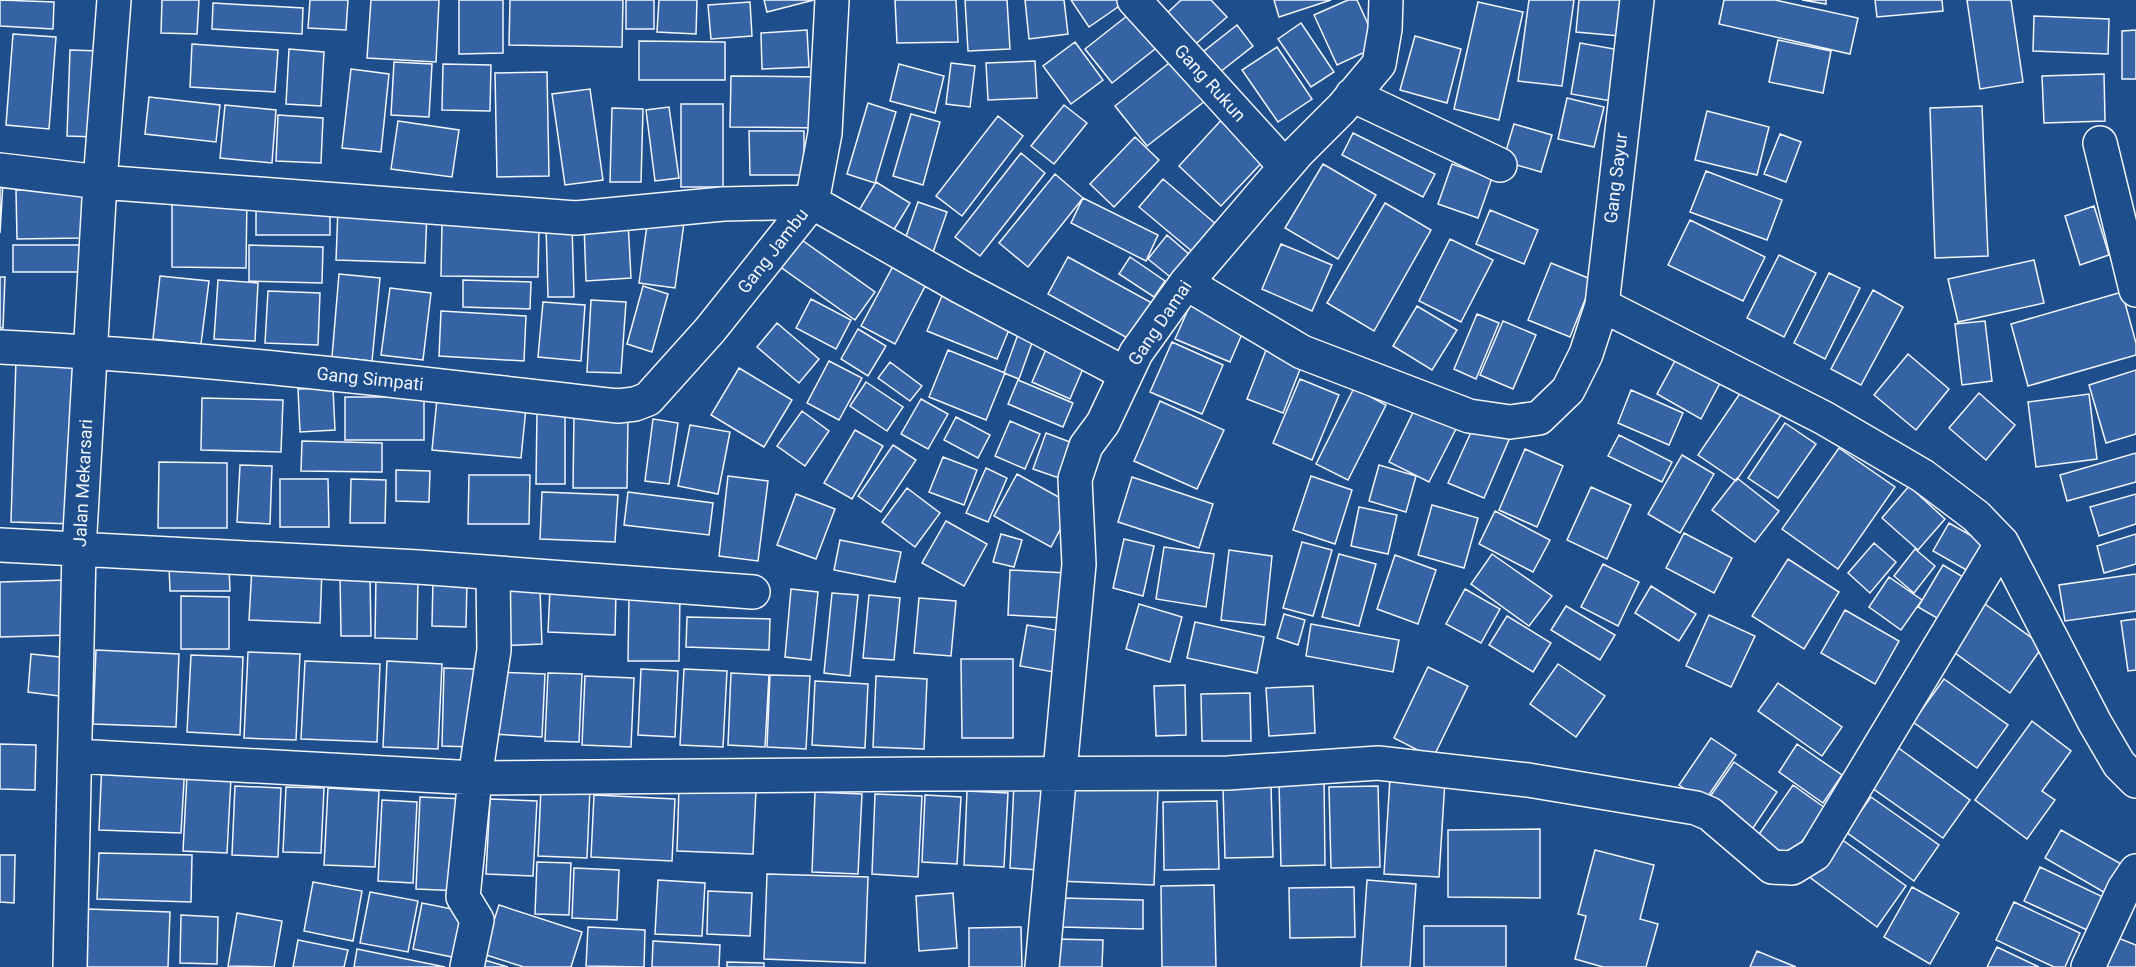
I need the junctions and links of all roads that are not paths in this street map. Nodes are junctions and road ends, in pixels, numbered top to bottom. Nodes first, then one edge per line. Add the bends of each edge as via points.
1 (114, 0) edge
2 (832, 0) edge
3 (1134, 0) edge
4 (1386, 0) edge
5 (1637, 0) edge
6 (1353, 95) junction
7 (2100, 143) dead end
8 (1500, 165) dead end
9 (1285, 166) junction
10 (0, 170) edge
11 (100, 182) junction
12 (812, 202) junction
13 (1186, 283) junction
14 (2136, 290) edge
15 (1602, 305) junction
16 (0, 347) edge
17 (90, 351) junction
18 (1126, 374) junction
19 (648, 399) joint
20 (2002, 543) junction
21 (0, 545) edge
22 (79, 550) junction
23 (493, 573) junction
24 (753, 592) dead end
25 (75, 756) junction
26 (1059, 775) junction
27 (475, 778) junction
28 (2136, 782) edge
29 (2136, 871) edge
30 (70, 967) edge
31 (467, 967) edge
32 (1042, 967) edge
33 (2088, 967) edge

1 - 11 street, Jalan Mekarsari
2 - 12 street, Gang Jambu via 825,133
3 - 9 street, Gang Rukun
4 - 6 street, Gang Damai via 1379,64
5 - 15 street, Gang Sayur
6 - 8 street
6 - 9 street, Gang Damai
7 - 14 street
9 - 13 street, Gang Damai
10 - 11 street
11 - 12 street via 576,219 723,204
11 - 17 street, Jalan Mekarsari
12 - 18 street
12 - 19 street, Gang Jambu via 710,330
13 - 15 street, Gang Sayur via 1302,352 1469,417 1510,422 1539,418 1568,390 1586,354
13 - 18 street, Gang Damai
15 - 20 street via 1824,418 1923,476 1976,516
16 - 17 street, Gang Simpati
17 - 19 street, Gang Simpati via 618,406
17 - 22 street, Jalan Mekarsari
18 - 26 street, Gang Damai via 1103,423 1086,446 1076,479 1079,564
20 - 26 street via 1815,854 1792,868 1772,867 1710,814 1696,808 1528,780 1378,763 1228,773
20 - 28 street via 2095,723 2119,764
21 - 22 street
22 - 23 street
22 - 25 street, Jalan Mekarsari
23 - 24 street
23 - 27 street via 494,650
25 - 27 street
25 - 30 street, Jalan Mekarsari
26 - 27 street
26 - 32 street, Gang Damai
27 - 31 street via 463,897 477,920
29 - 33 street

